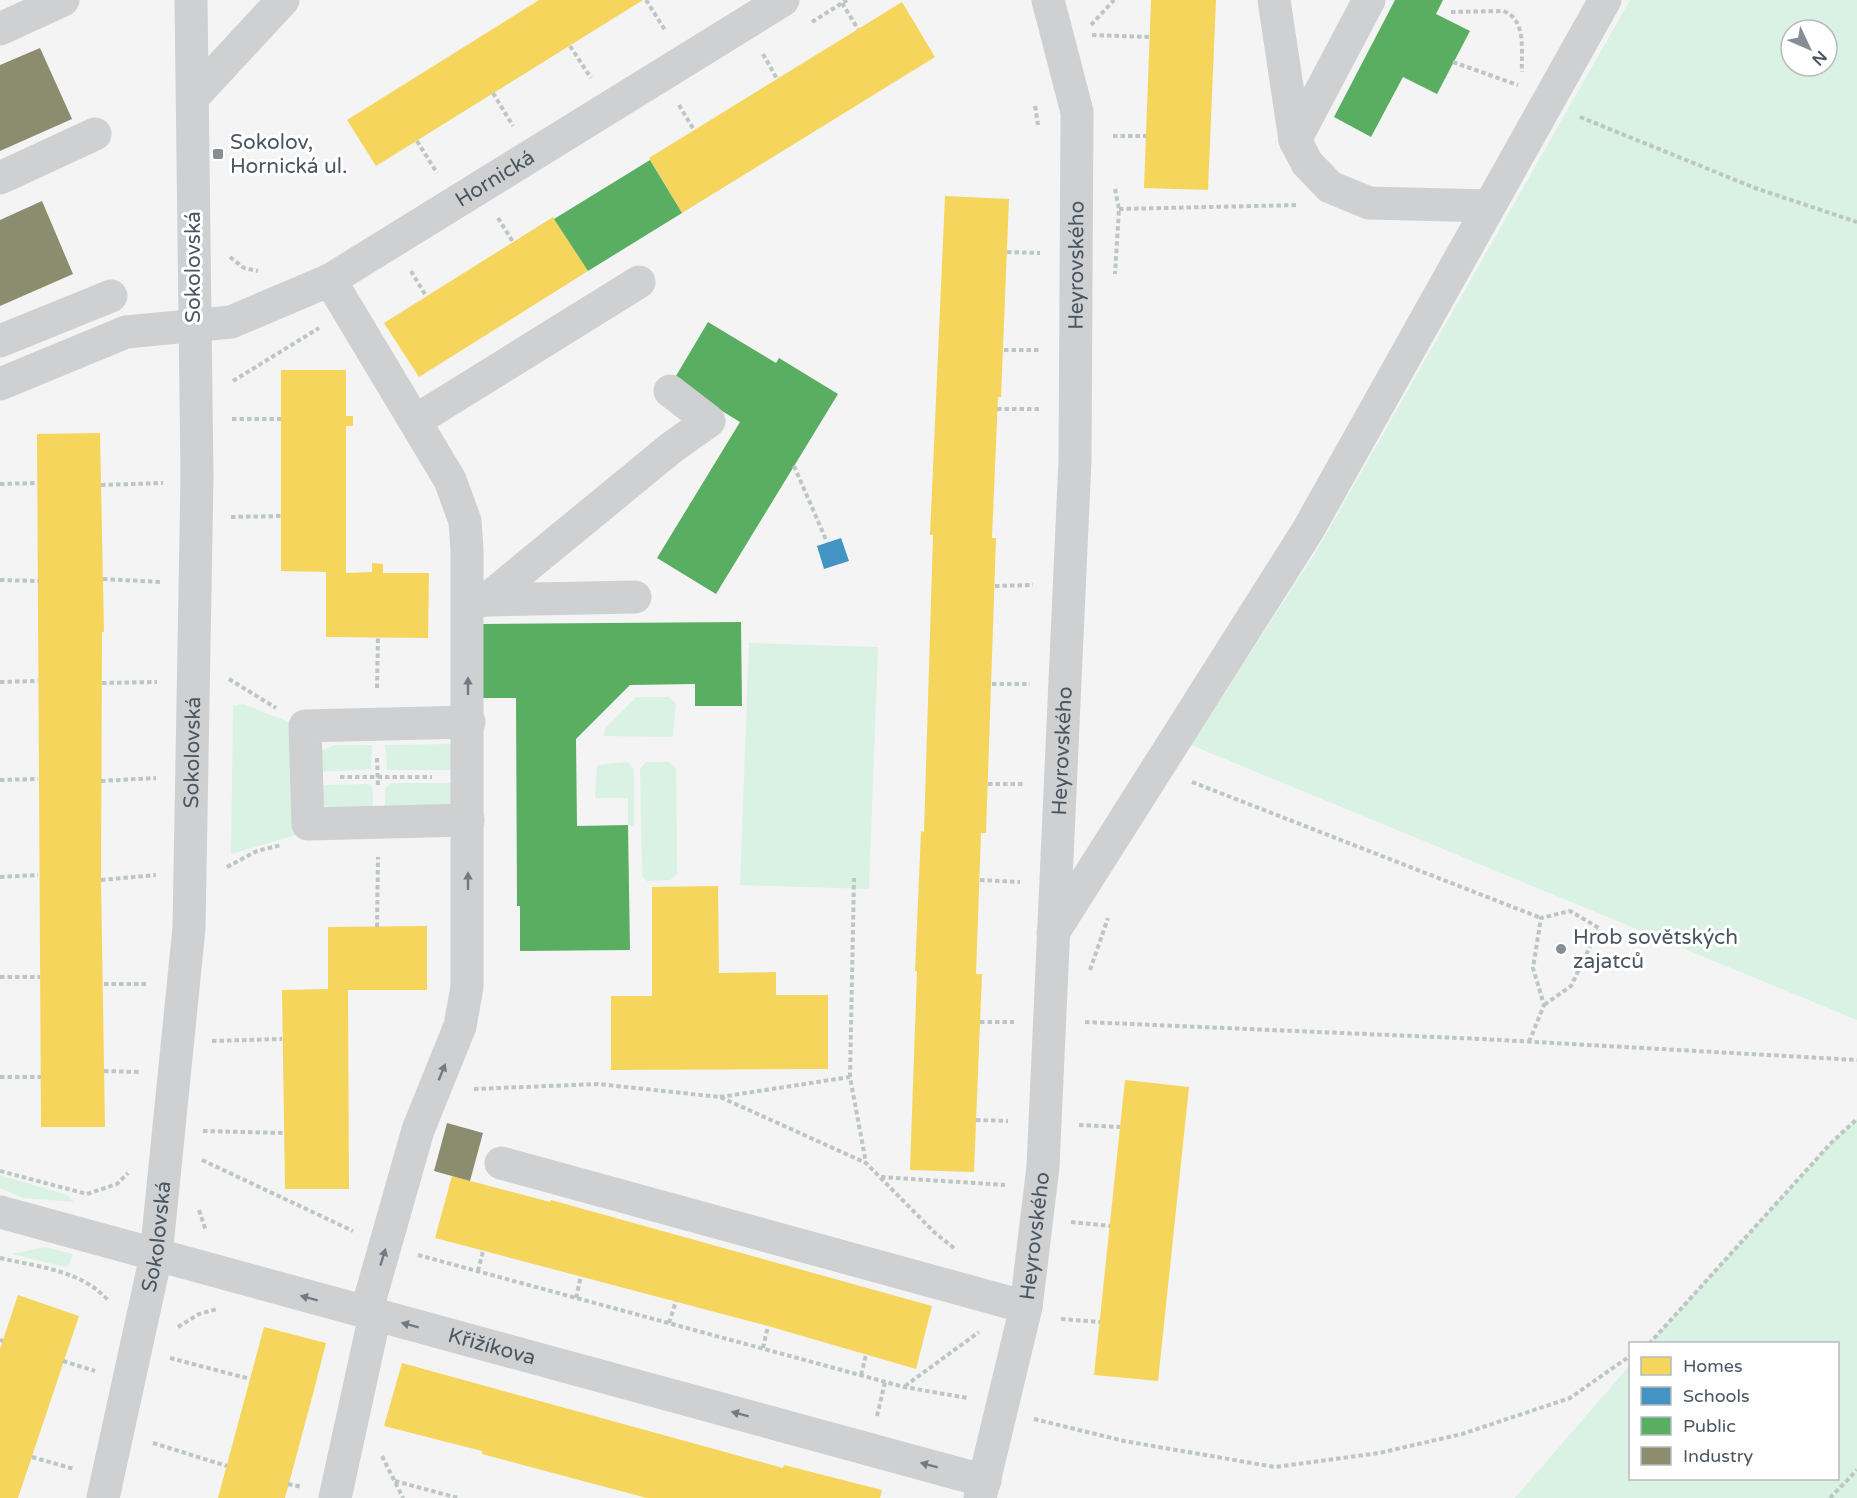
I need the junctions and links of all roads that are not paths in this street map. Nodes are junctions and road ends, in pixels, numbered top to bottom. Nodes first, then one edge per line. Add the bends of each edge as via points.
1 (63, 0) edge
2 (191, 0) edge
3 (283, 0) edge
4 (783, 0) edge
5 (1048, 0) edge
6 (1274, 0) edge
7 (1369, 0) edge
8 (1605, 0) edge
9 (0, 29) edge
10 (193, 97) junction
11 (95, 134) dead end
12 (1295, 140) junction
13 (0, 177) edge
14 (1489, 206) junction
15 (330, 280) junction
16 (639, 282) dead end
17 (111, 296) dead end
18 (194, 326) junction
19 (0, 341) edge
20 (0, 384) edge
21 (670, 391) dead end
22 (415, 421) junction
23 (635, 597) dead end
24 (477, 601) junction
25 (469, 722) junction
26 (468, 820) junction
27 (1053, 933) junction
28 (501, 1163) dead end
29 (1, 1217) edge
30 (156, 1256) junction
31 (1040, 1313) junction
32 (370, 1314) junction
33 (982, 1489) edge
34 (103, 1498) edge
35 (335, 1498) edge

1 - 9 street
2 - 10 street, Sokolovská
3 - 10 street
4 - 15 street, Hornická
5 - 27 street, Heyrovského via 1077,112 1075,460
6 - 12 street
7 - 12 street
8 - 14 street
10 - 18 street, Sokolovská
11 - 13 street
12 - 14 street via 1307,163 1330,187 1369,203
14 - 27 street via 1308,530
15 - 18 street, Hornická via 231,322
15 - 22 street
16 - 22 street
17 - 19 street
18 - 20 street, Hornická via 126,332
18 - 30 street, Sokolovská via 197,477 189,928
21 - 24 street via 709,421
22 - 24 street via 460,502
23 - 24 street
25 -> 24 street
25 - 26 street
25 - 26 street via 305,726 308,824
32 -> 26 street via 418,1130 460,1026 467,987
27 - 31 street, Heyrovského via 1036,1019 1043,1167
28 - 31 street
29 - 30 street, Křižíkova
32 -> 30 street, Křižíkova
30 - 34 street, Sokolovská
31 - 33 street, Heyrovského
33 -> 32 street, Křižíkova
32 - 35 street

